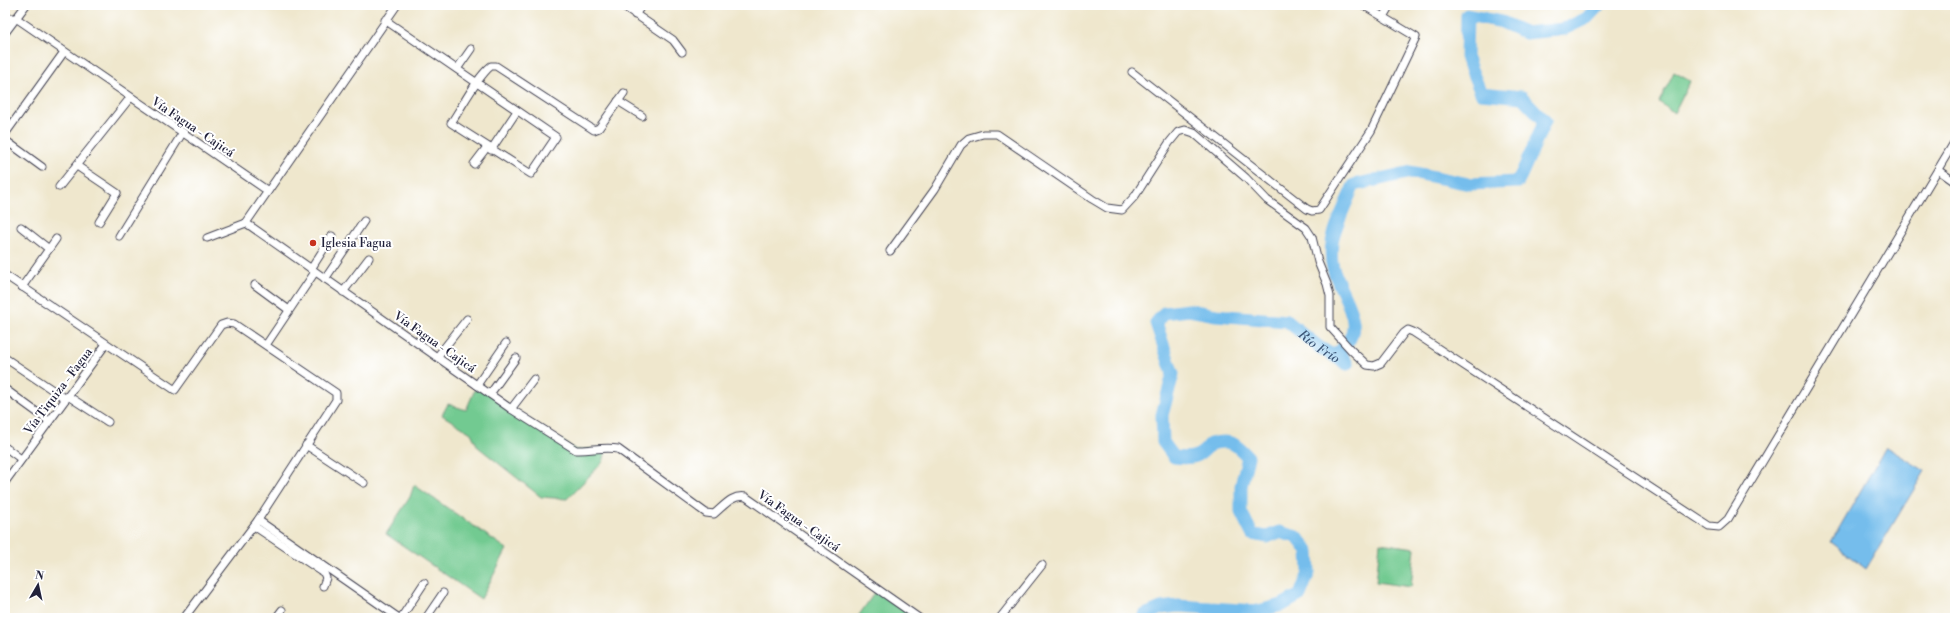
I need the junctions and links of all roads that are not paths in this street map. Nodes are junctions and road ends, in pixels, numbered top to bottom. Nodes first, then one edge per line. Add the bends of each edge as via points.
1 (26, 5) edge
2 (397, 5) edge
3 (642, 5) edge
4 (1363, 5) edge
5 (1390, 5) edge
6 (626, 6) edge
7 (635, 15) junction
8 (1383, 17) junction
9 (5, 18) edge
10 (16, 18) junction
11 (385, 20) junction
12 (5, 33) edge
13 (471, 49) dead end
14 (64, 52) junction
15 (682, 52) dead end
16 (457, 69) junction
17 (1132, 72) dead end
18 (477, 84) junction
19 (624, 93) dead end
20 (130, 98) junction
21 (618, 101) junction
22 (517, 111) junction
23 (642, 116) dead end
24 (183, 132) junction
25 (5, 134) edge
26 (5, 140) edge
27 (1955, 141) edge
28 (489, 148) junction
29 (474, 164) dead end
30 (77, 166) junction
31 (42, 167) dead end
32 (1938, 170) junction
33 (1955, 182) edge
34 (59, 187) dead end
35 (268, 191) junction
36 (364, 221) dead end
37 (99, 222) dead end
38 (246, 223) junction
39 (20, 227) dead end
40 (119, 236) dead end
41 (332, 236) dead end
42 (207, 238) dead end
43 (56, 239) dead end
44 (49, 249) junction
45 (890, 251) dead end
46 (369, 258) dead end
47 (313, 270) junction
48 (5, 275) edge
49 (325, 279) junction
50 (255, 285) dead end
51 (22, 287) junction
52 (343, 292) junction
53 (289, 310) junction
54 (467, 319) dead end
55 (106, 344) junction
56 (506, 344) dead end
57 (266, 345) junction
58 (437, 357) junction
59 (5, 358) edge
60 (516, 358) dead end
61 (534, 379) dead end
62 (477, 385) junction
63 (5, 389) edge
64 (490, 394) junction
65 (67, 398) junction
66 (511, 409) junction
67 (49, 421) junction
68 (108, 422) dead end
69 (1559, 427) junction
70 (1554, 434) dead end
71 (306, 445) junction
72 (5, 447) edge
73 (21, 460) junction
74 (5, 482) edge
75 (364, 483) dead end
76 (256, 523) junction
77 (1042, 565) dead end
78 (424, 583) dead end
79 (323, 586) dead end
80 (442, 593) dead end
81 (282, 610) dead end
82 (5, 616) edge
83 (186, 617) edge
84 (8, 618) edge
85 (276, 618) edge
86 (400, 618) edge
87 (426, 618) edge
88 (919, 618) edge
89 (1000, 618) edge

1 - 10 street
2 - 11 street
3 - 7 street
4 - 8 street
5 - 8 street
6 - 7 street
7 - 15 street via 673,40
8 - 17 street via 1416,37 1371,131 1319,210 1307,209
9 - 10 street
10 - 12 street
10 - 14 street, Vía Fagua - Cajicá
11 - 16 street
11 - 35 street
13 - 16 street
14 - 20 street, Vía Fagua - Cajicá
14 - 25 street
16 - 18 street
18 - 21 street via 487,69 496,66 594,130 599,128
18 - 22 street
18 - 28 street via 451,123
19 - 21 street
20 - 24 street, Vía Fagua - Cajicá
20 - 30 street
21 - 23 street
22 - 28 street
22 - 28 street via 556,137 531,174
24 - 35 street, Vía Fagua - Cajicá
24 - 40 street
26 - 31 street
27 - 32 street
28 - 29 street
30 - 34 street
30 - 37 street via 117,193
32 - 33 street
32 - 69 street via 1728,519 1720,527 1709,526
35 - 38 street
36 - 49 street
38 - 42 street
38 - 47 street, Vía Fagua - Cajicá
39 - 44 street
41 - 47 street
43 - 44 street
44 - 51 street
45 - 69 street via 935,189 961,144 969,138 997,134 1102,205 1122,210 1136,196 1169,143 1178,132 1185,130 1194,133 1268,200 1306,228 1312,237 1318,262 1328,284 1330,327 1367,365 1381,363 1408,330
46 - 52 street
47 - 49 street, Vía Fagua - Cajicá
47 - 53 street
48 - 51 street
49 - 52 street, Vía Fagua - Cajicá
50 - 53 street
51 - 55 street
52 - 58 street, Vía Fagua - Cajicá
53 - 57 street
54 - 58 street
55 - 57 street, Vía Tiquiza - Fagua via 174,390 221,325 234,324
55 - 65 street, Vía Tiquiza - Fagua
56 - 62 street
57 - 71 street via 336,393 336,400
58 - 62 street, Vía Fagua - Cajicá
59 - 65 street
60 - 64 street
61 - 66 street
62 - 64 street, Vía Fagua - Cajicá
63 - 67 street
64 - 66 street, Vía Fagua - Cajicá
65 - 67 street, Vía Tiquiza - Fagua
65 - 68 street
66 - 88 street, Vía Fagua - Cajicá via 576,450 607,447 618,450 706,513 714,514 738,495 746,497
67 - 73 street, Vía Tiquiza - Fagua
69 - 70 street
71 - 75 street
71 - 76 street
72 - 73 street
73 - 74 street, Vía Tiquiza - Fagua
76 - 79 street via 324,573 326,578
76 - 83 street
76 - 86 street
77 - 89 street
78 - 86 street
80 - 87 street
81 - 85 street
82 - 84 street

